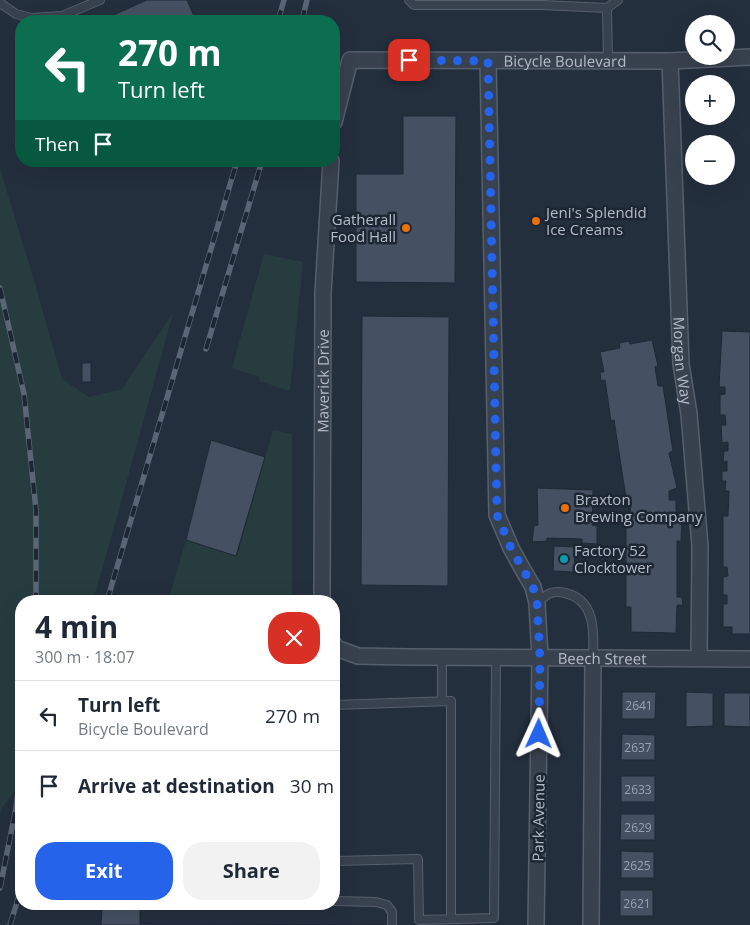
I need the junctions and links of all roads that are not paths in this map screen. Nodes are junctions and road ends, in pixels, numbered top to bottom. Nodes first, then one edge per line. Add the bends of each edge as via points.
1 (100, 0) edge
2 (408, 0) edge
3 (618, 0) edge
4 (0, 3) edge
5 (607, 8) junction
6 (20, 15) edge
7 (64, 15) edge
8 (750, 57) edge
9 (488, 61) junction
10 (608, 61) junction
11 (670, 61) junction
12 (340, 99) edge
13 (331, 167) edge
14 (322, 595) edge
15 (537, 603) junction
16 (340, 648) edge
17 (442, 658) junction
18 (496, 658) junction
19 (540, 658) junction
20 (593, 658) junction
21 (699, 658) junction
22 (750, 659) edge
23 (442, 701) junction
24 (340, 705) edge
25 (340, 861) edge
26 (340, 901) edge
27 (451, 919) junction
28 (392, 925) edge
29 (536, 925) edge
30 (591, 925) edge

1 - 7 lane
2 - 5 lane via 414,5 542,4
3 - 5 lane
4 - 6 lane
5 - 10 lane
8 - 11 street, Bicycle Boulevard
9 - 10 street, Bicycle Boulevard
9 - 12 street, Bicycle Boulevard via 350,60
9 - 15 street, Park Avenue via 497,515 533,587
10 - 11 street, Bicycle Boulevard
11 - 21 street, Morgan Way via 681,364 689,414 700,546
13 - 14 street, Maverick Drive via 323,293
15 - 19 street, Park Avenue
15 - 20 lane via 556,591 572,595 584,604 594,631
16 - 17 street, Beech Street via 358,656
17 - 18 street, Beech Street
17 - 23 lane
18 - 19 street, Beech Street
18 - 27 lane via 494,918
19 - 20 street, Beech Street
19 - 29 street, Park Avenue
20 - 21 street, Beech Street
20 - 30 street
21 - 22 street, Beech Street
23 - 24 lane
23 - 27 lane via 451,701
25 - 27 lane via 418,859 419,920
26 - 28 lane via 387,905 392,912

